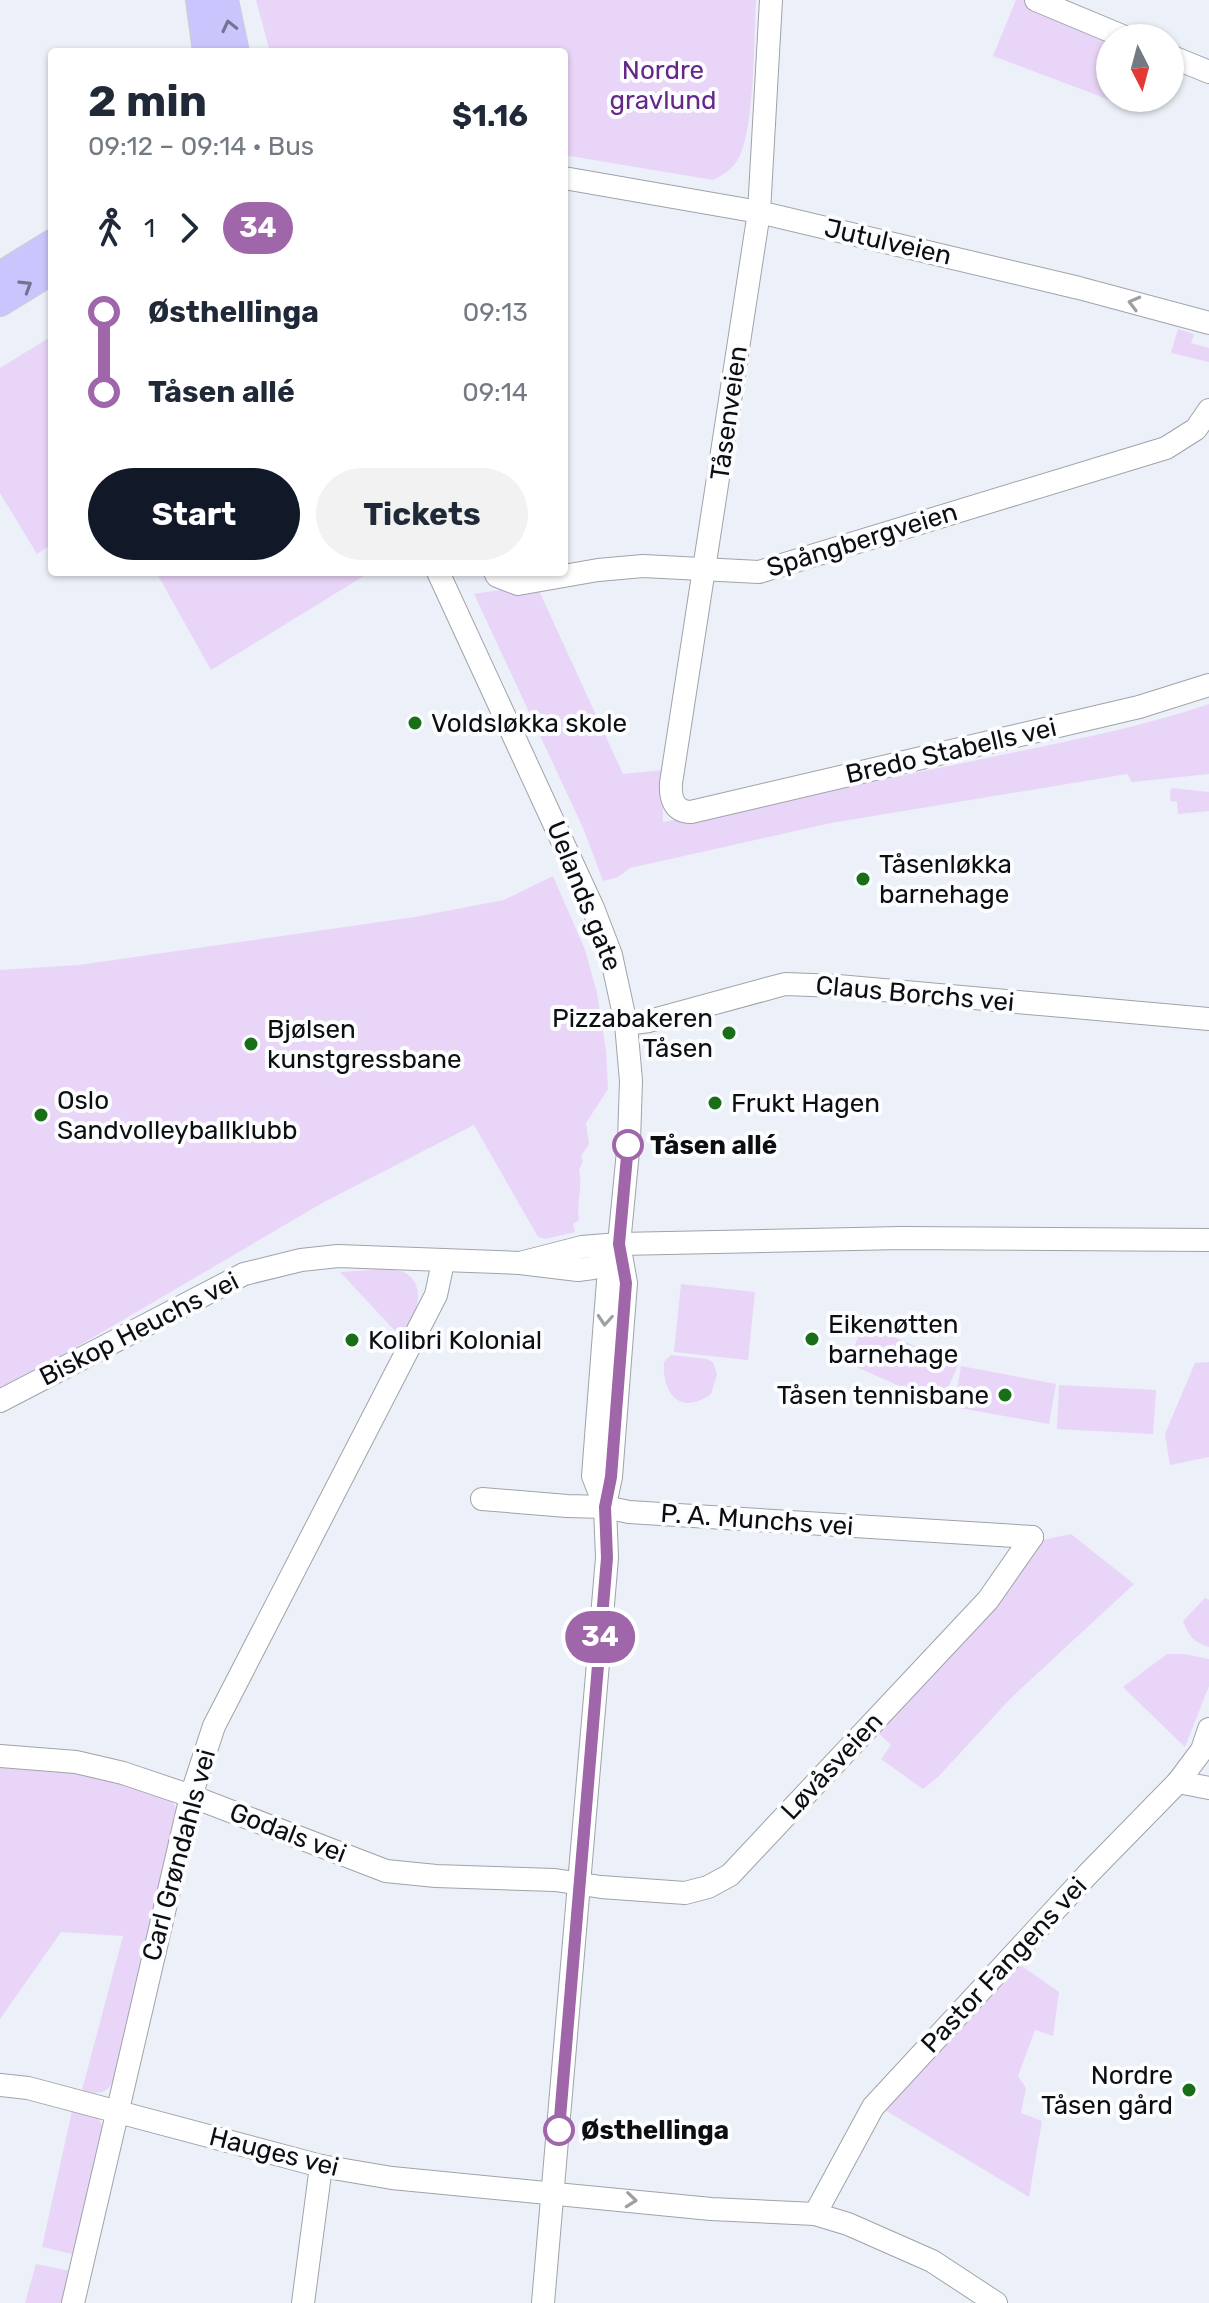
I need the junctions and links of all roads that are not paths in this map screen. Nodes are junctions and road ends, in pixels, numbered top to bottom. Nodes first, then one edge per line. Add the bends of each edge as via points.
1 (200, 0) edge
2 (224, 0) edge
3 (771, 0) edge
4 (1036, 0) edge
5 (1096, 25) edge
6 (206, 48) edge
7 (234, 48) edge
8 (1184, 62) edge
9 (1209, 72) edge
10 (568, 179) edge
11 (759, 212) junction
12 (48, 246) edge
13 (48, 272) edge
14 (0, 276) edge
15 (0, 302) edge
16 (1209, 323) edge
17 (1209, 410) edge
18 (705, 571) junction
19 (568, 575) edge
20 (440, 576) edge
21 (497, 576) edge
22 (564, 576) edge
23 (1209, 685) edge
24 (691, 812) joint
25 (1209, 1019) edge
26 (626, 1024) junction
27 (1209, 1240) edge
28 (619, 1244) junction
29 (443, 1262) junction
30 (0, 1401) edge
31 (482, 1499) dead end
32 (605, 1507) junction
33 (1032, 1537) joint
34 (1209, 1729) edge
35 (0, 1756) edge
36 (1178, 1782) junction
37 (1209, 1788) edge
38 (191, 1796) junction
39 (580, 1884) junction
40 (0, 2085) edge
41 (118, 2112) junction
42 (321, 2166) junction
43 (554, 2192) junction
44 (815, 2214) junction
45 (73, 2303) edge
46 (303, 2303) edge
47 (543, 2303) edge
48 (996, 2303) edge

1 - 6 main road
7 -> 2 main road
3 - 11 street, Tåsenveien
4 - 5 street
8 - 9 street
10 - 11 street, Jutulveien
16 -> 11 street, Jutulveien
11 - 18 street, Tåsenveien
12 - 14 main road
15 -> 13 main road
17 - 18 street, Spångbergveien via 1196,429 1166,448 767,570
18 - 19 street, Spångbergveien via 643,566
18 - 24 street, Tåsenveien via 671,794 677,808
20 - 26 street, Uelands gate via 593,908 611,955
21 - 22 street, Spångbergveien via 518,584
23 - 24 street, Bredo Stabells vei via 1139,707
25 - 26 street, Claus Borchs vei via 785,984
26 - 28 street, Uelands gate via 631,1096
27 - 28 street via 901,1238
28 - 29 street, Biskop Heuchs vei via 593,1268 578,1270
28 - 32 street via 626,1283
29 - 30 street, Biskop Heuchs vei via 338,1256 244,1274
29 - 38 street, Carl Grøndahls vei via 436,1295 214,1726
31 - 32 street, P. A. Munchs vei
32 - 33 street, P. A. Munchs vei
32 - 39 street via 607,1558
33 - 39 street, Løvåsveien via 988,1600 730,1875 685,1893
34 - 36 street, Pastor Fangens vei via 1202,1750
35 - 38 street, Godals vei via 76,1762
36 - 37 street
36 - 44 street, Pastor Fangens vei via 873,2107
38 - 39 street, Godals vei via 386,1871
38 - 41 street, Carl Grøndahls vei
39 - 43 street
40 - 41 street, Hauges vei
41 - 42 street, Hauges vei
41 - 45 street, Carl Grøndahls vei
42 - 43 street, Hauges vei via 392,2178
42 - 46 street
43 -> 44 street
43 - 47 street
44 - 48 street via 932,2261

